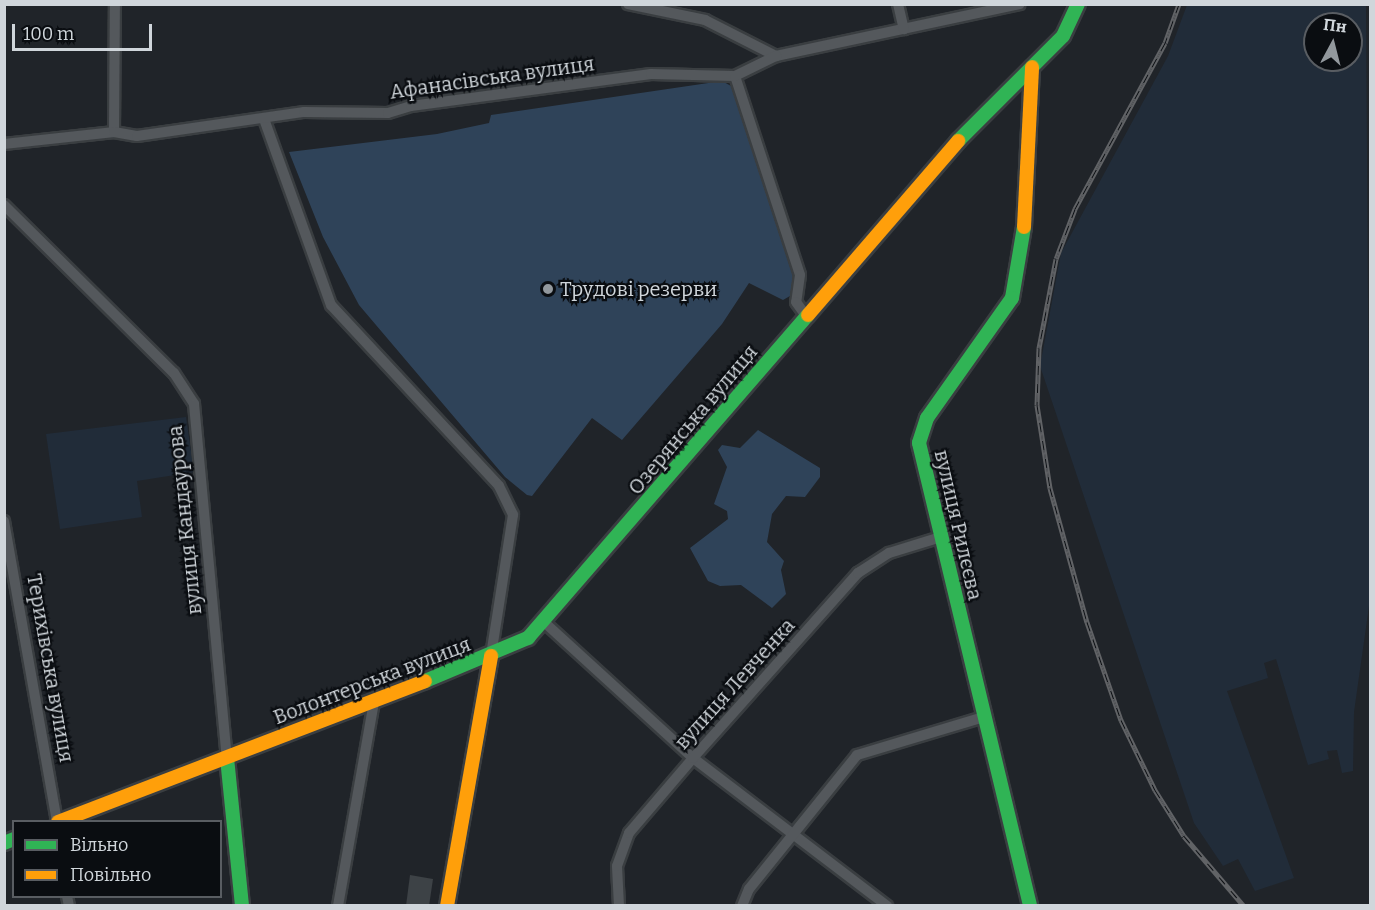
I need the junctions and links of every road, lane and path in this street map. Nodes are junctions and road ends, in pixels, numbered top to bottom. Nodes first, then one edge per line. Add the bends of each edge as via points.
1 (115, 4) edge
2 (628, 4) edge
3 (898, 4) edge
4 (1020, 4) edge
5 (1078, 4) edge
6 (904, 29) junction
7 (776, 56) junction
8 (1032, 67) junction
9 (735, 76) junction
10 (264, 119) junction
11 (114, 132) junction
12 (4, 144) edge
13 (4, 205) edge
14 (806, 316) junction
15 (4, 521) edge
16 (941, 537) junction
17 (544, 622) junction
18 (491, 656) junction
19 (374, 702) junction
20 (984, 717) junction
21 (227, 758) junction
22 (693, 758) junction
23 (58, 820) edge
24 (63, 820) edge
25 (791, 837) junction
26 (242, 906) edge
27 (338, 906) edge
28 (447, 906) edge
29 (619, 906) edge
30 (742, 906) edge
31 (887, 906) edge
32 (1030, 906) edge

1 - 11 street
2 - 7 street via 705,20
3 - 6 street
4 - 6 street
5 - 8 main road, Озерянська вулиця via 1066,31
6 - 7 street
7 - 9 street
8 - 14 main road, Озерянська вулиця via 960,139
8 - 16 main road, вулиця Рилєєва via 1023,240 1012,298 920,430 919,443
9 - 10 street, Афанасівська вулиця via 651,74 411,106 388,113 304,112
9 - 14 street via 800,275 796,302
10 - 11 street, Афанасівська вулиця via 137,136
10 - 18 street, Волонтерська вулиця via 331,305 499,486 510,507 510,539
11 - 12 street, Афанасівська вулиця
13 - 21 street, вулиця Кандаурова via 174,373 194,404
14 - 17 main road, Озерянська вулиця
15 - 23 street, Терихівська вулиця
16 - 20 main road, вулиця Рилєєва
16 - 22 street, вулиця Левченка via 889,553 858,573
17 - 18 main road, Озерянська вулиця via 519,644
17 - 22 street
18 - 19 main road, Волонтерська вулиця
18 - 28 main road
19 - 21 main road, Волонтерська вулиця
19 - 27 street
20 - 25 street via 857,755
20 - 32 main road, вулиця Рилєєва
21 - 24 main road, Волонтерська вулиця
21 - 26 main road, вулиця Кандаурова
22 - 25 street
22 - 29 street, вулиця Левченка via 629,833 617,866
25 - 30 street via 749,889
25 - 31 street

